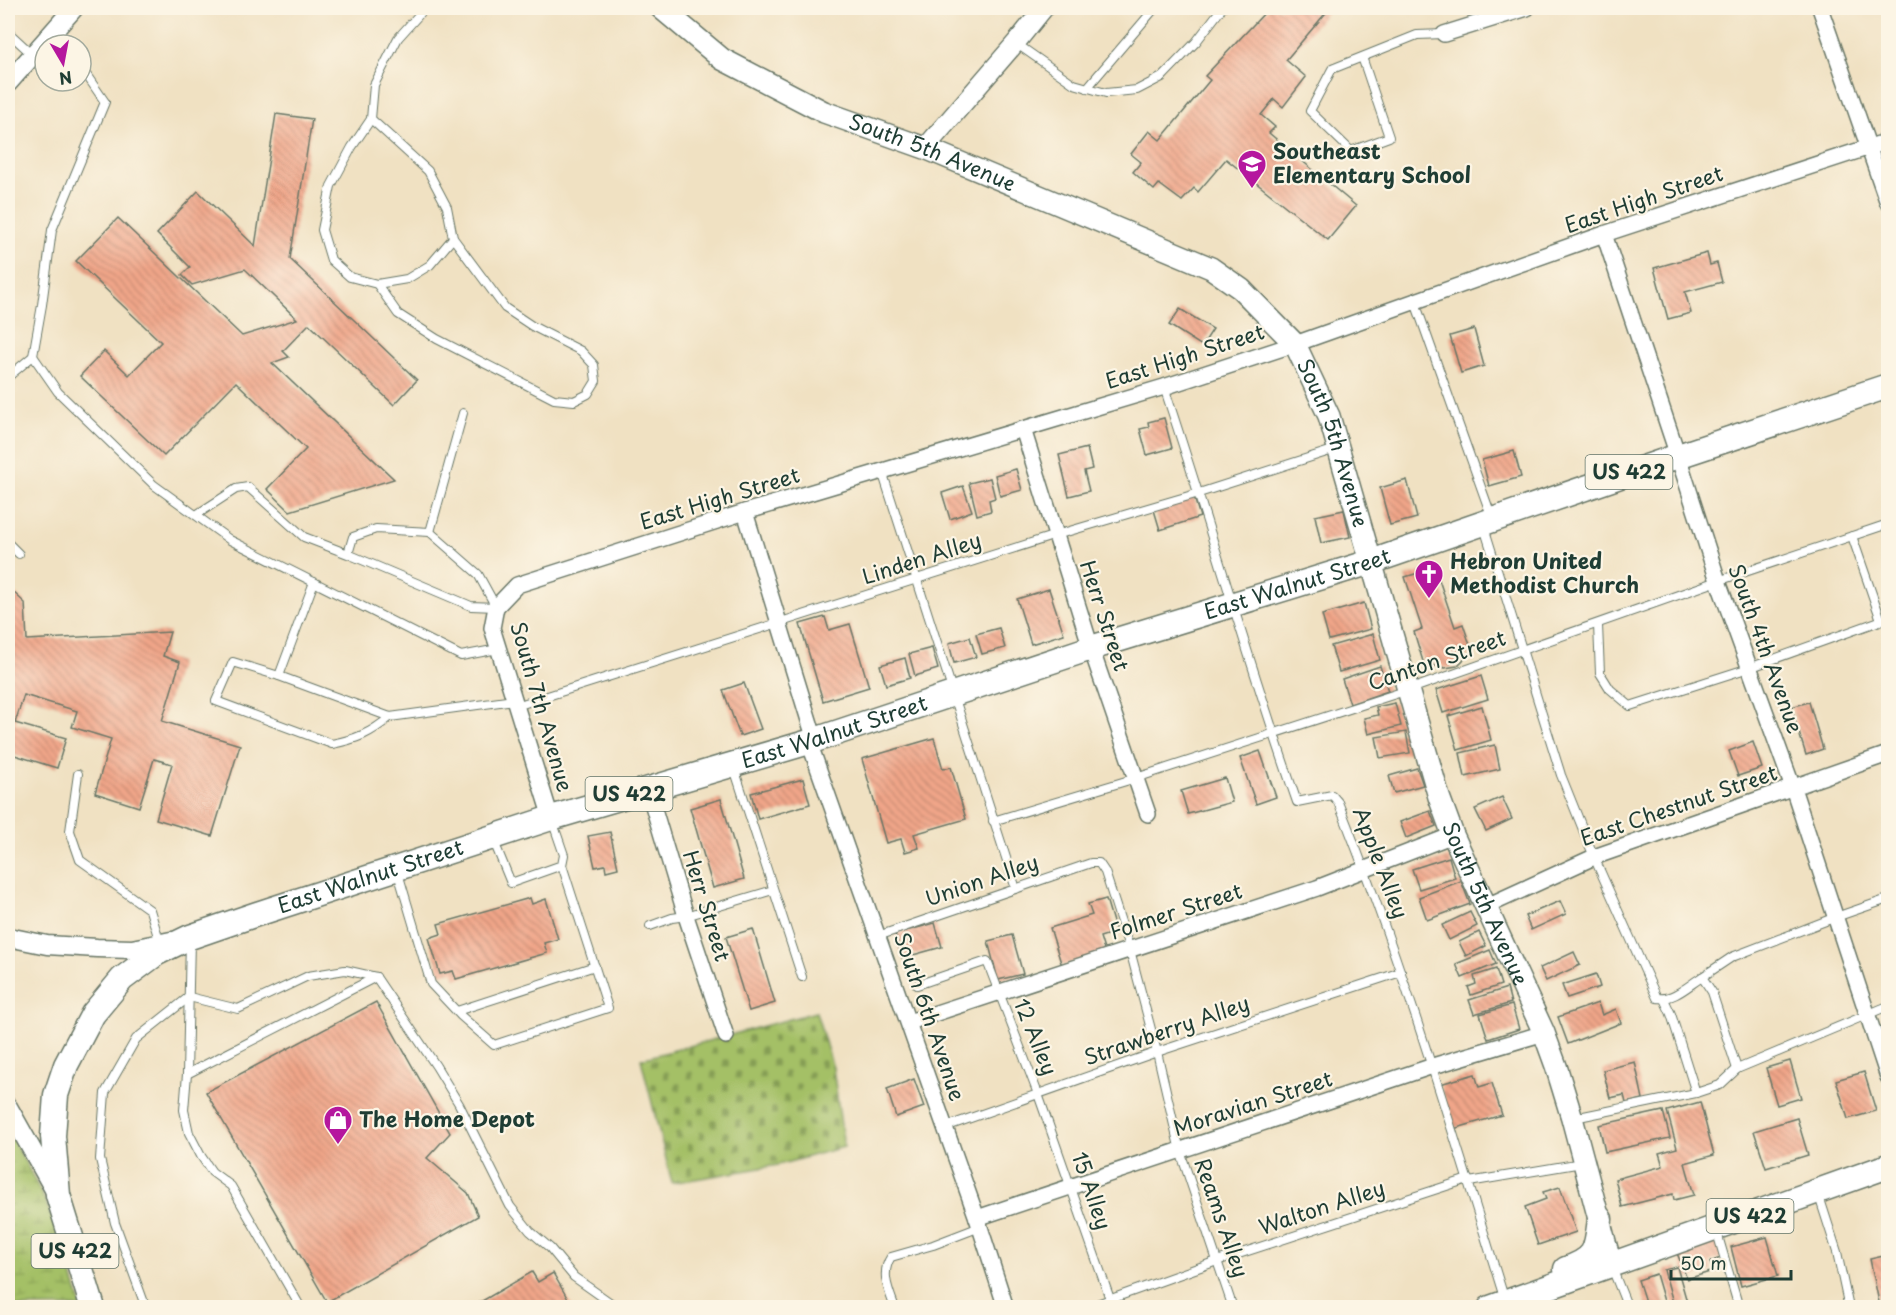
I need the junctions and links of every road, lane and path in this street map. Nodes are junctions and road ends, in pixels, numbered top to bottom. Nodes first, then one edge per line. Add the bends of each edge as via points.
1 (74, 8) edge
2 (425, 8) edge
3 (661, 8) edge
4 (1044, 8) edge
5 (1155, 8) edge
6 (1222, 8) edge
7 (1527, 8) edge
8 (1820, 8) edge
9 (8, 32) edge
10 (55, 33) edge
11 (1443, 34) joint
12 (1015, 43) junction
13 (33, 55) joint
14 (1362, 57) junction
15 (8, 83) edge
16 (93, 84) edge
17 (1087, 88) junction
18 (371, 118) junction
19 (1888, 141) edge
20 (1870, 147) junction
21 (925, 148) junction
22 (1888, 203) edge
23 (1604, 234) junction
24 (453, 238) junction
25 (377, 284) junction
26 (1415, 302) junction
27 (1295, 344) junction
28 (33, 356) junction
29 (8, 377) edge
30 (1888, 386) edge
31 (1164, 387) junction
32 (463, 413) dead end
33 (1023, 429) junction
34 (1339, 448) junction
35 (1678, 456) junction
36 (882, 471) junction
37 (1199, 493) junction
38 (745, 512) junction
39 (196, 516) junction
40 (1487, 521) junction
41 (1888, 524) edge
42 (430, 532) junction
43 (1056, 535) junction
44 (1852, 536) junction
45 (8, 543) edge
46 (19, 554) dead end
47 (348, 554) junction
48 (1371, 562) junction
49 (916, 580) junction
50 (1718, 581) junction
51 (314, 582) junction
52 (1232, 604) junction
53 (496, 607) junction
54 (1885, 619) edge
55 (779, 623) junction
56 (1598, 625) junction
57 (1091, 648) junction
58 (498, 649) junction
59 (1522, 651) junction
60 (1749, 668) junction
61 (279, 676) junction
62 (1408, 690) junction
63 (953, 694) junction
64 (515, 703) junction
65 (390, 717) junction
66 (1273, 734) junction
67 (812, 741) junction
68 (1888, 754) edge
69 (732, 764) junction
70 (78, 774) dead end
71 (1136, 778) junction
72 (648, 789) junction
73 (1793, 789) junction
74 (1148, 814) dead end
75 (551, 818) junction
76 (993, 821) junction
77 (1453, 835) junction
78 (492, 837) junction
79 (1594, 857) junction
80 (1098, 863) joint
81 (562, 865) junction
82 (397, 868) junction
83 (1365, 869) junction
84 (1016, 889) junction
85 (773, 890) junction
86 (1888, 899) edge
87 (1487, 906) junction
88 (686, 916) junction
89 (1836, 917) junction
90 (650, 926) dead end
91 (878, 936) junction
92 (190, 937) junction
93 (8, 938) edge
94 (160, 943) junction
95 (1130, 950) junction
96 (595, 966) junction
97 (1401, 972) junction
98 (376, 977) junction
99 (802, 977) dead end
100 (1702, 977) junction
101 (917, 985) dead end
102 (998, 993) junction
103 (189, 998) junction
104 (1664, 999) junction
105 (1888, 1006) edge
106 (457, 1011) junction
107 (1868, 1014) junction
108 (909, 1022) junction
109 (1544, 1033) junction
110 (726, 1036) dead end
111 (1157, 1052) junction
112 (1432, 1066) junction
113 (1737, 1069) junction
114 (187, 1074) junction
115 (1888, 1077) edge
116 (1696, 1093) junction
117 (1038, 1095) junction
118 (8, 1107) edge
119 (1572, 1118) junction
120 (945, 1127) junction
121 (1180, 1151) junction
122 (1584, 1163) junction
123 (1888, 1166) edge
124 (1468, 1181) junction
125 (1069, 1187) junction
126 (1818, 1191) junction
127 (57, 1195) junction
128 (1599, 1219) junction
129 (979, 1222) junction
130 (1715, 1228) junction
131 (1217, 1261) junction
132 (1611, 1264) junction
133 (1110, 1299) junction
134 (1496, 1299) edge
135 (93, 1308) edge
136 (146, 1308) edge
137 (301, 1308) edge
138 (618, 1308) edge
139 (895, 1308) edge
140 (1006, 1308) edge
141 (1086, 1308) edge
142 (1233, 1308) edge
143 (1481, 1308) edge
144 (1628, 1308) edge
145 (1739, 1308) edge
146 (1849, 1308) edge

1 - 10 street
2 - 18 lane via 398,38 374,85
3 - 21 main road, South 5th Avenue via 722,59 763,81 824,112
4 - 12 street
5 - 17 lane
6 - 17 lane via 1162,77 1137,90 1106,93
7 - 11 street
8 - 20 street
9 - 13 lane
11 - 14 lane via 1418,35
12 - 17 lane via 1074,84
12 - 21 street
13 - 15 street
14 - 14 lane via 1332,69 1310,111 1351,151 1389,137
16 - 28 lane via 105,102 52,230
18 - 24 lane via 428,171 447,207
18 - 25 lane via 331,186 322,230 331,260 350,277
19 - 20 street, East High Street
20 - 22 street
20 - 23 street, East High Street
21 - 27 main road, South 5th Avenue via 1211,268 1241,289
23 - 26 street, East High Street
23 - 35 street, South 4th Avenue
24 - 25 lane via 430,265 406,279
24 - 25 lane via 505,308 581,351 594,365 596,381 588,394 574,401 554,399 448,344 398,314
26 - 27 street, East High Street
26 - 40 lane
27 - 31 street, East High Street
27 - 34 main road, South 5th Avenue via 1329,416
28 - 29 lane
28 - 39 lane via 58,392 154,485
30 - 35 highway, East Walnut Street / US 422
31 - 33 street, East High Street
31 - 37 lane, Apple Alley
32 - 42 lane
33 - 36 street, East High Street
33 - 43 street, Herr Street
34 - 37 lane, Linden Alley
34 - 48 main road, South 5th Avenue
35 - 40 highway, East Walnut Street / US 422
35 - 50 street, South 4th Avenue
36 - 38 street, East High Street
36 - 49 lane
37 - 43 lane, Linden Alley
37 - 52 lane, Apple Alley
38 - 53 street, East High Street via 517,585
38 - 55 street, South 6th Avenue
39 - 47 lane via 236,489 248,487 304,537
39 - 51 lane via 230,540
40 - 48 highway, East Walnut Street / US 422
40 - 59 lane
41 - 44 lane, Canton Street
42 - 47 lane via 376,529 353,537
42 - 53 lane via 478,574
43 - 49 lane, Linden Alley
43 - 57 street, Herr Street
44 - 50 lane, Canton Street
44 - 54 lane
45 - 46 lane
47 - 53 lane via 471,606
48 - 52 highway, East Walnut Street / US 422
48 - 62 main road, South 5th Avenue
49 - 55 lane, Linden Alley
49 - 63 lane
50 - 56 lane, Canton Street
50 - 60 street, South 4th Avenue
51 - 58 lane via 461,656
51 - 61 lane
52 - 57 highway, East Walnut Street / US 422
52 - 66 lane, Apple Alley
53 - 58 street, South 7th Avenue via 492,628
54 - 60 lane
55 - 64 lane, Linden Alley
55 - 67 street, South 6th Avenue
56 - 59 lane, Canton Street
56 - 60 lane via 1600,673 1630,706
57 - 63 highway, East Walnut Street / US 422
57 - 71 street, Herr Street
58 - 64 street, South 7th Avenue
59 - 62 lane, Canton Street
59 - 79 lane via 1561,775
60 - 73 street, South 4th Avenue
61 - 65 lane
61 - 65 lane via 233,662 216,701 332,744 374,730
62 - 66 lane, Canton Street
62 - 77 main road, South 5th Avenue
63 - 67 highway, East Walnut Street / US 422
63 - 76 lane
64 - 65 lane, Linden Alley
64 - 75 street, South 7th Avenue
66 - 71 lane, Canton Street
66 - 83 lane, Apple Alley via 1297,802 1332,795
67 - 69 highway, East Walnut Street / US 422
67 - 91 street, South 6th Avenue
68 - 73 street, East Chestnut Street
69 - 72 highway, East Walnut Street / US 422
69 - 85 lane
70 - 94 lane via 70,831 80,860 150,910
71 - 74 street, Herr Street
71 - 76 lane, Canton Street
72 - 75 highway, East Walnut Street / US 422
72 - 88 street, Herr Street
73 - 79 street, East Chestnut Street
73 - 89 street, South 4th Avenue
75 - 78 highway, East Walnut Street / US 422
75 - 81 lane via 564,855
76 - 84 lane
77 - 83 street, Folmer Street
77 - 87 main road, South 5th Avenue
78 - 81 lane via 511,883
78 - 82 highway, East Walnut Street / US 422
79 - 87 street, East Chestnut Street
79 - 104 lane via 1657,998
80 - 84 lane, Union Alley
80 - 95 lane, Reams Alley via 1105,872
81 - 96 lane
82 - 92 highway, East Walnut Street / US 422
82 - 106 lane via 431,984
83 - 95 street, Folmer Street
83 - 97 lane, Apple Alley
84 - 91 lane, Union Alley
85 - 88 lane
85 - 99 lane
86 - 89 lane
87 - 109 main road, South 5th Avenue
88 - 90 lane
88 - 110 street, Herr Street
89 - 100 lane via 1732,957
89 - 107 street, South 4th Avenue
91 - 108 street, South 6th Avenue
92 - 94 street
92 - 103 lane
92 - 127 highway, East Walnut Street / US 422 via 157,953 122,980 93,1014 78,1041 57,1095 53,1136
93 - 94 street via 97,948 132,949
95 - 102 street, Folmer Street
95 - 111 lane, Reams Alley
96 - 106 lane
96 - 106 lane via 608,1008 585,1016 494,1045
97 - 111 lane, Strawberry Alley
97 - 112 lane, Apple Alley
98 - 103 lane via 345,970 308,976 238,1009
98 - 114 lane
98 - 138 lane via 459,1104 510,1206 574,1277
100 - 104 lane
100 - 113 lane via 1712,992
101 - 102 lane, 12 Alley via 987,961
102 - 108 street, Folmer Street
102 - 117 lane, 12 Alley
103 - 114 lane
103 - 136 lane via 136,1039 105,1093 100,1159 115,1223
104 - 116 lane
105 - 107 lane
107 - 113 lane
107 - 115 street, South 4th Avenue
108 - 120 street, South 6th Avenue
109 - 112 street, Moravian Street
109 - 119 main road, South 5th Avenue
111 - 117 lane, Strawberry Alley
111 - 121 lane, Reams Alley
112 - 121 street, Moravian Street
112 - 124 lane, Apple Alley
113 - 116 lane via 1720,1085
114 - 137 lane via 184,1110 189,1132 212,1172 231,1186
116 - 119 lane
117 - 120 lane, Strawberry Alley
117 - 125 lane, 15 Alley
118 - 127 street
119 - 122 main road, South 5th Avenue
120 - 129 street, South 6th Avenue
121 - 125 street, Moravian Street
121 - 131 lane, Reams Alley
122 - 124 lane, Walton Alley
122 - 128 main road, South 5th Avenue
123 - 126 highway, US 422
124 - 131 lane, Walton Alley
124 - 134 lane, Apple Alley
125 - 129 street, Moravian Street
125 - 133 lane, 15 Alley
126 - 130 highway, US 422
126 - 146 lane
127 - 135 highway, East Walnut Street / US 422
128 - 132 main road, South 5th Avenue
128 - 134 highway via 1597,1243 1592,1255 1582,1263
129 - 139 lane via 933,1245 891,1257 885,1270
129 - 140 street, South 6th Avenue
130 - 132 highway, US 422
130 - 145 lane
131 - 133 lane, Walton Alley
131 - 142 lane, Reams Alley
132 - 134 highway, US 422
132 - 144 lane
133 - 141 lane, Walton Alley
134 - 143 highway via 1492,1295

